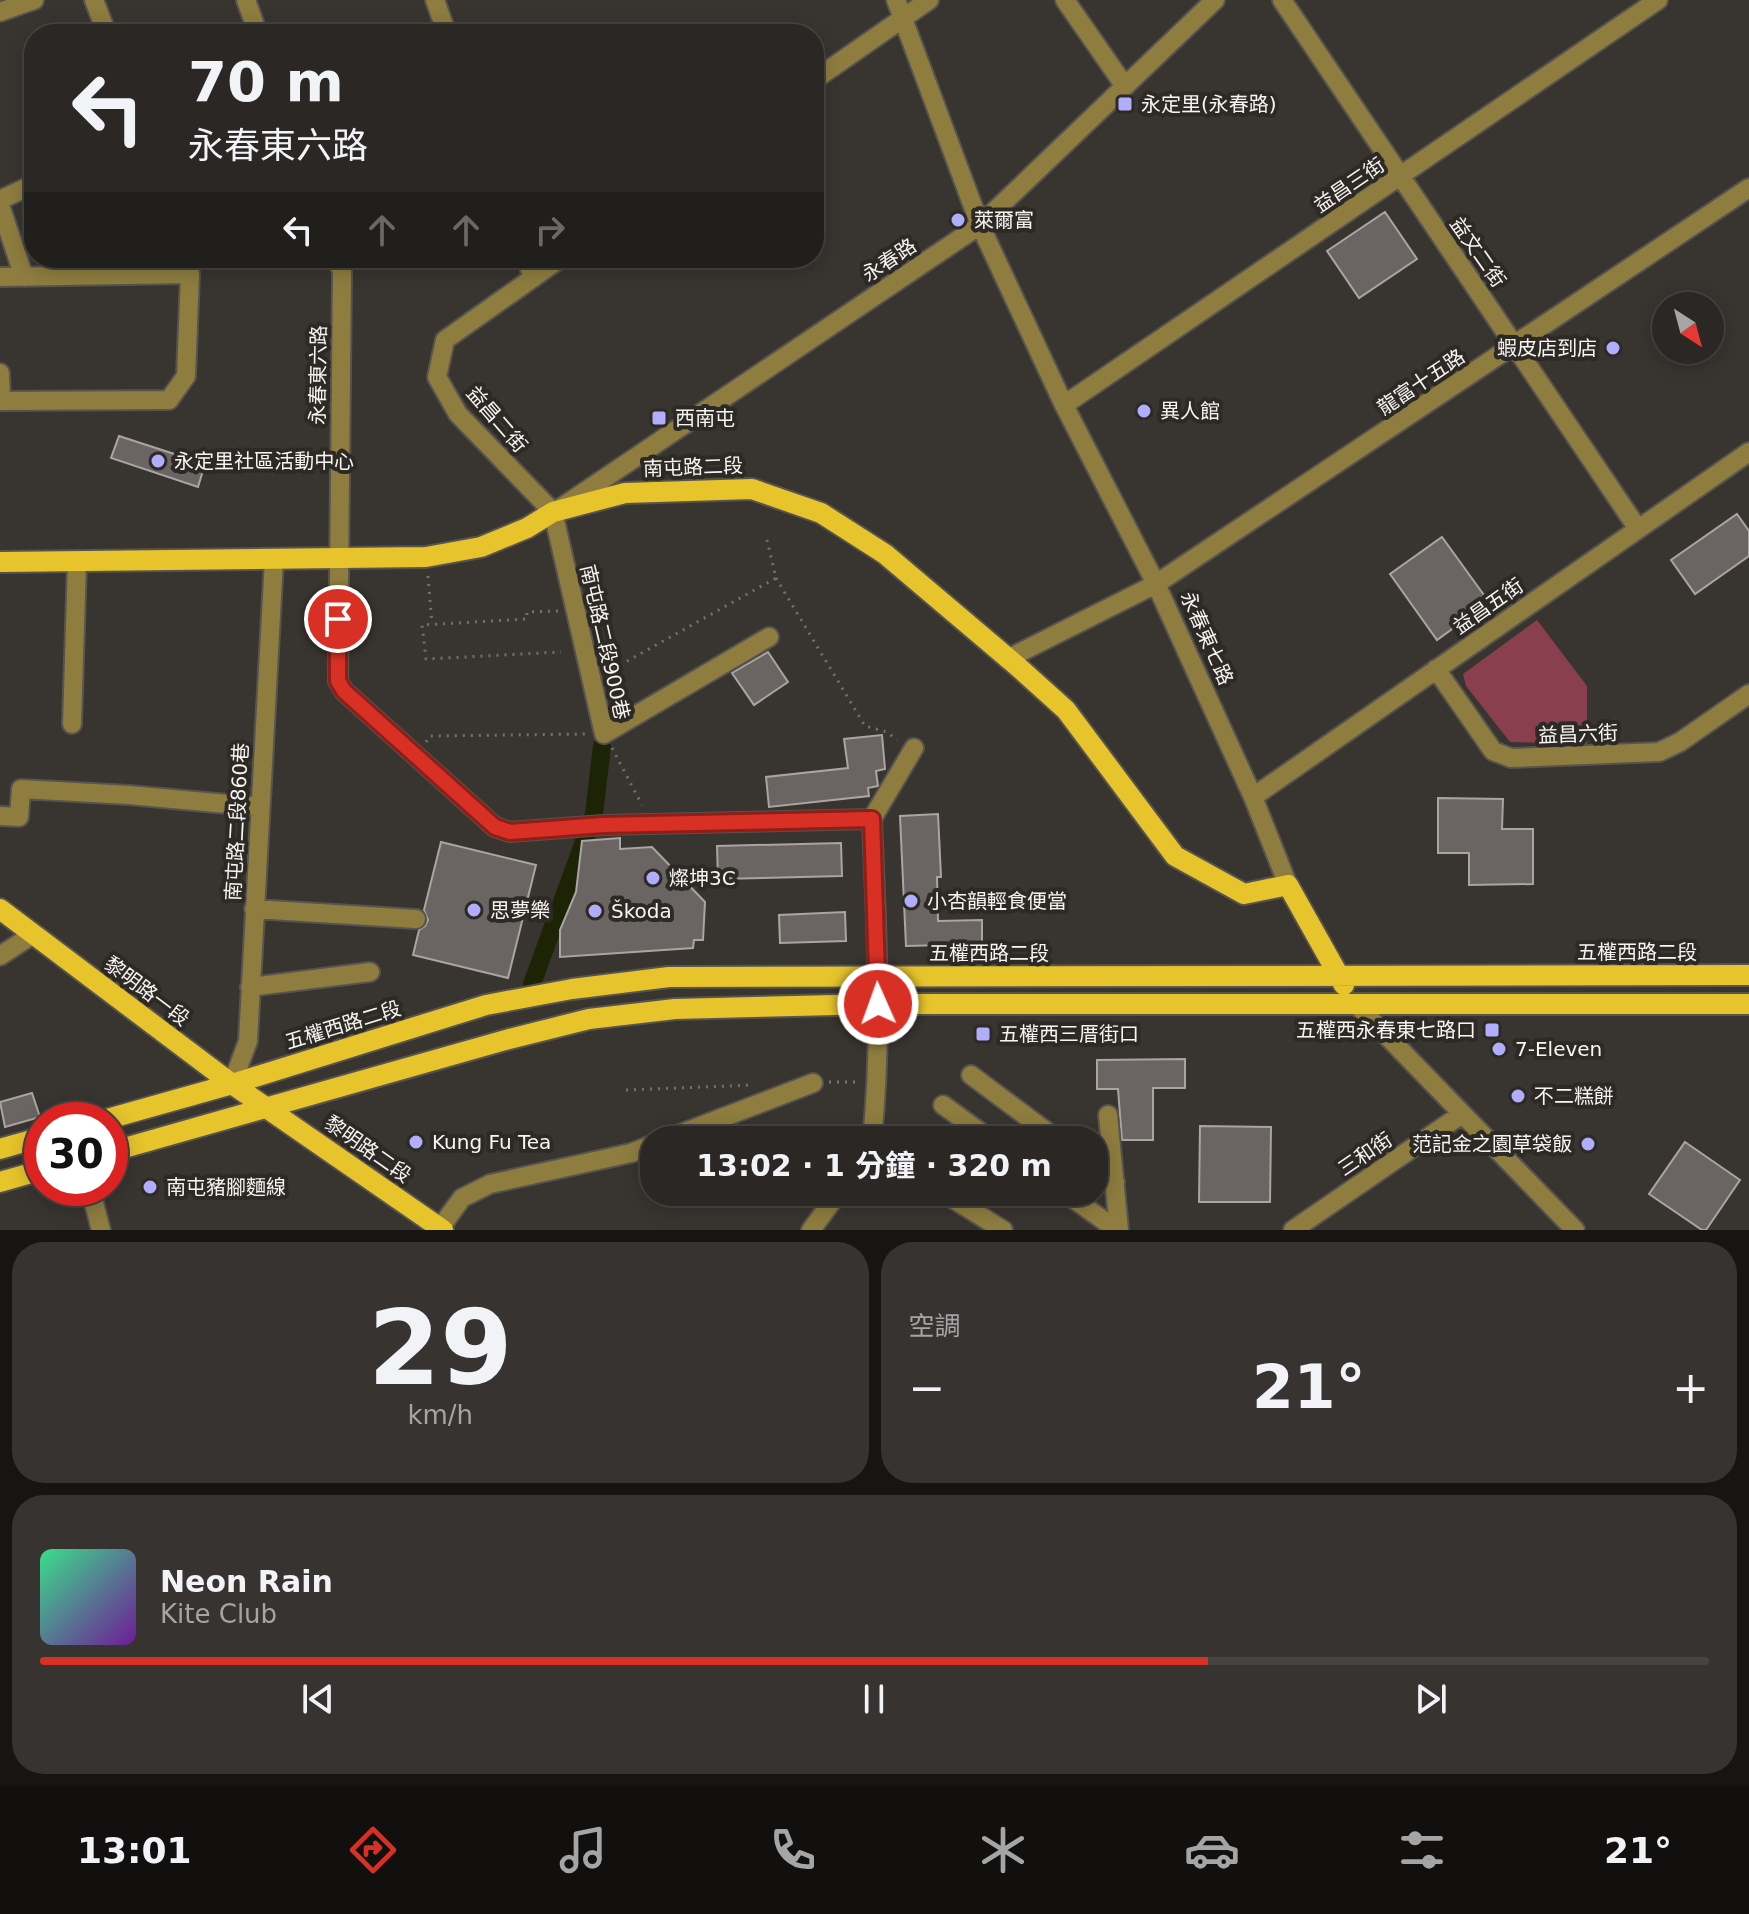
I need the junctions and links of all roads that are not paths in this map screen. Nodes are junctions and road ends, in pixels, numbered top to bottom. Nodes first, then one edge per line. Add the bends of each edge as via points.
1 (34, 0) edge
2 (94, 0) edge
3 (246, 0) edge
4 (435, 0) edge
5 (929, 0) edge
6 (1065, 0) edge
7 (1215, 0) edge
8 (1282, 0) edge
9 (1658, 0) edge
10 (900, 9) edge
11 (0, 12) edge
12 (103, 24) edge
13 (254, 24) edge
14 (443, 24) edge
15 (824, 72) edge
16 (1124, 85) junction
17 (1399, 177) junction
18 (1749, 188) edge
19 (24, 189) edge
20 (0, 202) edge
21 (980, 225) junction
22 (157, 268) edge
23 (187, 268) edge
24 (341, 268) edge
25 (530, 268) edge
26 (547, 268) edge
27 (0, 277) edge
28 (24, 277) junction
29 (533, 278) junction
30 (1516, 345) junction
31 (0, 373) edge
32 (1, 401) edge
33 (1064, 405) junction
34 (1749, 452) edge
35 (553, 512) junction
36 (1638, 529) junction
37 (338, 558) junction
38 (274, 559) junction
39 (0, 562) edge
40 (77, 562) junction
41 (1156, 584) junction
42 (769, 637) dead end
43 (1007, 659) junction
44 (1436, 669) junction
45 (1749, 694) edge
46 (72, 724) dead end
47 (913, 750) road end
48 (1253, 797) junction
49 (260, 807) junction
50 (0, 816) edge
51 (872, 819) junction
52 (1288, 885) junction
53 (0, 909) edge
54 (254, 909) junction
55 (416, 919) dead end
56 (32, 935) junction
57 (0, 956) edge
58 (370, 972) dead end
59 (1749, 975) edge
60 (878, 977) junction
61 (1339, 978) junction
62 (250, 987) junction
63 (878, 1004) junction
64 (1749, 1004) edge
65 (1357, 1005) junction
66 (971, 1075) dead end
67 (813, 1083) road end
68 (232, 1084) junction
69 (943, 1105) dead end
70 (267, 1108) junction
71 (128, 1113) edge
72 (1462, 1114) junction
73 (1108, 1115) dead end
74 (701, 1126) edge
75 (873, 1126) edge
76 (972, 1126) edge
77 (1039, 1126) edge
78 (24, 1142) edge
79 (128, 1147) edge
80 (0, 1149) edge
81 (640, 1149) edge
82 (24, 1175) edge
83 (1108, 1177) edge
84 (0, 1182) edge
85 (1115, 1182) junction
86 (95, 1206) edge
87 (829, 1206) edge
88 (964, 1206) edge
89 (1084, 1206) edge
90 (441, 1229) edge
91 (101, 1230) edge
92 (811, 1230) edge
93 (1003, 1230) edge
94 (1118, 1230) edge
95 (1293, 1230) edge
96 (1575, 1230) edge

1 - 11 street
2 - 12 street
3 - 13 street
4 - 14 street
5 - 10 street
6 - 16 street
7 - 16 street, 永春路
8 - 17 street, 益文二街
9 - 17 street, 益昌三街
10 - 15 street
10 - 21 street, 永春東七路
16 - 21 street, 永春路
17 - 30 street, 益文二街
17 - 33 street, 益昌三街
18 - 30 street, 龍富十五路
19 - 20 street
20 - 28 street
21 - 33 street, 永春東七路
21 - 35 street, 永春路
22 - 28 street
23 - 32 street via 186,376 169,400
24 - 37 street, 永春東六路
25 - 29 street
26 - 29 street, 益昌二街
27 - 28 street
29 - 35 street, 益昌二街 via 445,340 437,377 458,414
30 - 36 street, 益文二街
30 - 41 street, 龍富十五路
31 - 32 street
33 - 41 street, 永春東七路
34 - 36 street, 益昌五街
35 - 37 main road, 南屯路二段 via 481,547 426,557
35 - 42 street, 南屯路二段900巷 via 598,734
35 - 43 main road, 南屯路二段 via 625,493 761,491 821,513 885,554
36 - 44 street, 益昌五街
37 - 38 main road, 南屯路二段
37 - 51 street, 永春東六路 via 338,681 495,827 510,832
38 - 40 main road, 南屯路二段
38 - 49 street, 南屯路二段860巷
39 - 40 main road, 南屯路二段
40 - 46 street
41 - 43 street, 龍富十五路
41 - 48 street, 永春東七路
43 - 52 main road, 南屯路二段 via 1066,710 1175,856 1244,894
44 - 45 street, 益昌六街 via 1493,751 1511,758 1659,752
44 - 48 street, 益昌五街
47 - 51 street
48 - 52 street, 永春東七路
49 - 50 street via 21,789 19,817
49 - 54 street, 南屯路二段860巷
51 - 60 street
52 - 61 main road, 永春東七路
53 - 56 main road, 黎明路一段
54 - 55 street
54 - 62 street, 南屯路二段860巷
56 - 57 street
56 - 68 main road, 黎明路一段
58 - 62 street
59 - 61 main road, 五權西路二段
60 - 61 main road, 五權西路二段
60 - 63 street
60 - 68 main road, 五權西路二段 via 669,977 572,989 486,1005
61 - 65 main road, 永春東七路
62 - 68 street, 南屯路二段860巷 via 248,1041
63 - 65 main road
63 - 70 main road via 675,1009 589,1019
63 - 75 street
64 - 65 main road
65 - 72 street, 永春東七路
66 - 77 street
67 - 74 street
68 - 70 main road, 黎明路一段
68 - 71 main road, 五權西路二段
69 - 76 street
70 - 79 main road
70 - 90 main road, 黎明路二段
72 - 95 street, 三和街
72 - 96 street, 永春東七路
73 - 85 street
78 - 80 main road
81 - 90 street via 490,1184 462,1198
82 - 84 main road
83 - 85 street
85 - 94 street
86 - 91 street
87 - 92 street
88 - 93 street
89 - 94 street

